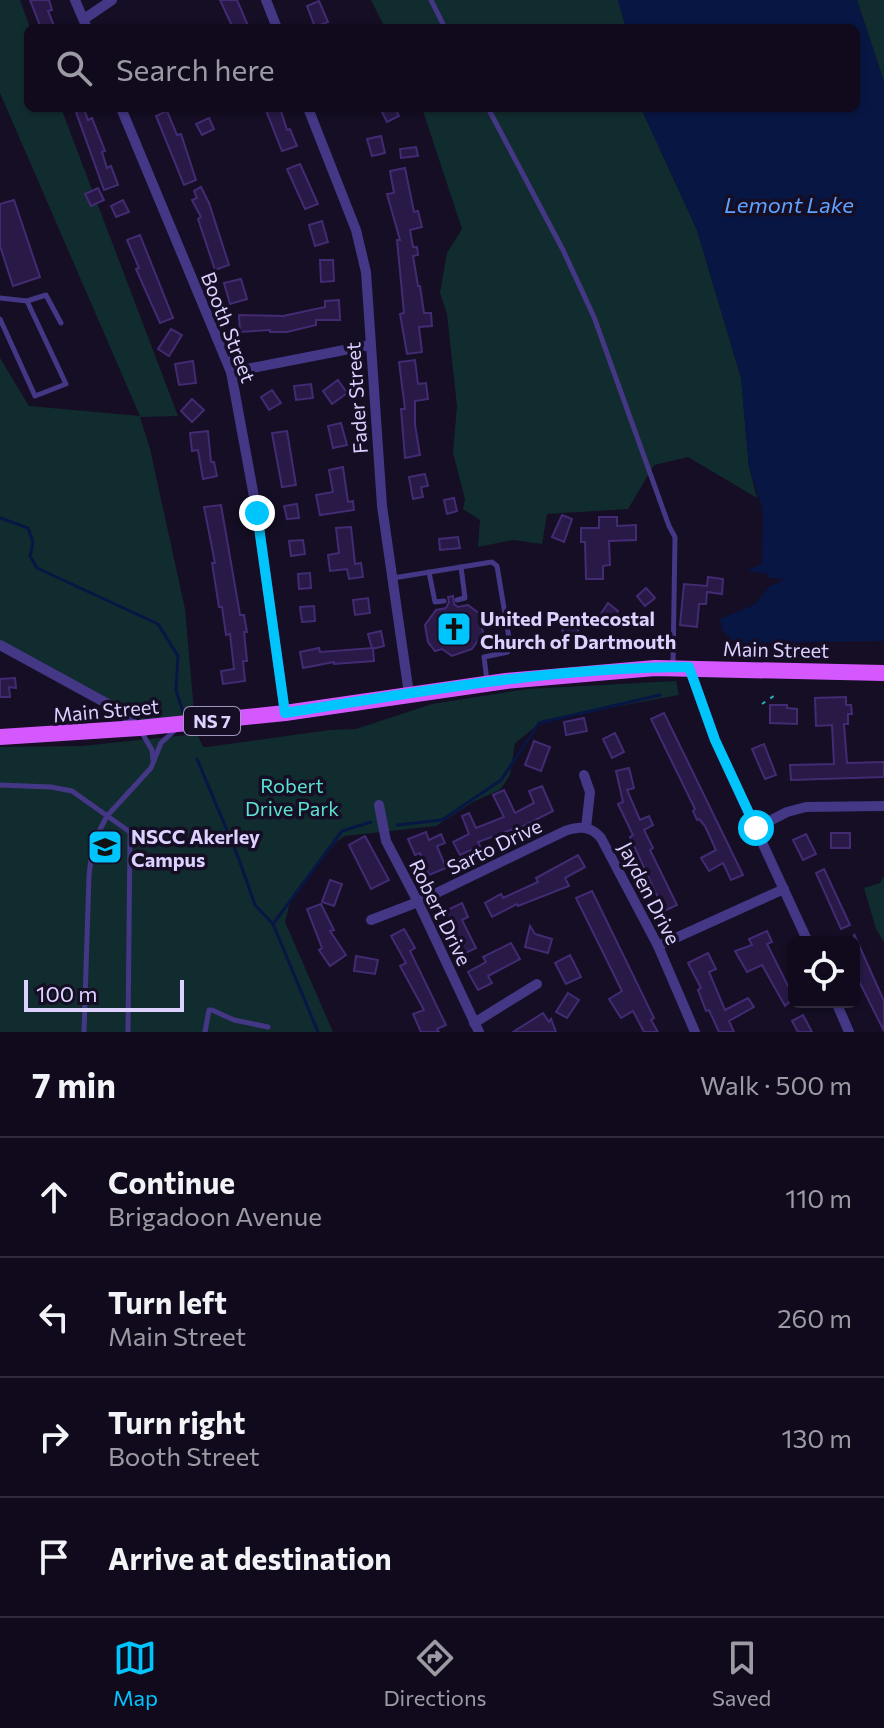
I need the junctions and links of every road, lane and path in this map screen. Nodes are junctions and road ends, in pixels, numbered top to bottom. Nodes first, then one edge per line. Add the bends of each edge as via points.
1 (75, 0) edge
2 (112, 0) edge
3 (266, 0) edge
4 (431, 0) edge
5 (86, 24) edge
6 (275, 24) edge
7 (443, 24) edge
8 (123, 112) edge
9 (310, 112) edge
10 (490, 112) edge
11 (0, 298) edge
12 (27, 301) junction
13 (0, 319) edge
14 (61, 323) dead end
15 (370, 345) junction
16 (231, 372) junction
17 (461, 567) junction
18 (429, 572) junction
19 (392, 578) junction
20 (457, 600) dead end
21 (444, 601) dead end
22 (0, 645) edge
23 (681, 667) junction
24 (884, 673) edge
25 (487, 683) junction
26 (778, 693) dead end
27 (409, 694) junction
28 (762, 704) dead end
29 (285, 713) junction
30 (188, 723) junction
31 (139, 728) junction
32 (0, 737) edge
33 (153, 761) junction
34 (584, 775) dead end
35 (0, 785) edge
36 (379, 805) dead end
37 (884, 806) edge
38 (107, 816) junction
39 (586, 828) junction
40 (756, 828) junction
41 (784, 889) junction
42 (418, 902) junction
43 (371, 920) dead end
44 (805, 936) edge
45 (658, 946) junction
46 (537, 984) dead end
47 (839, 1008) edge
48 (268, 1027) dead end
49 (477, 1027) edge
50 (84, 1032) edge
51 (128, 1032) edge
52 (205, 1032) edge
53 (695, 1032) edge
54 (849, 1032) edge

1 - 5 street
2 - 5 street
3 - 6 street
4 - 7 lane
8 - 16 street, Booth Street
9 - 15 street, Fader Street via 359,241
10 - 23 lane via 594,317 675,537
11 - 12 lane
12 - 13 lane via 66,384 35,396
12 - 14 lane via 46,295
15 - 16 street
15 - 19 street, Fader Street
16 - 29 street, Booth Street
17 - 18 lane
17 - 20 lane via 465,598
17 - 25 lane via 492,562 497,566 510,644 508,652 484,657
18 - 19 lane
18 - 21 lane via 435,602
19 - 27 street, Fader Street
22 - 31 street via 117,709
23 - 24 main road, Main Street / NS 7
23 - 25 main road, Main Street / NS 7
23 - 40 street
25 - 27 main road, Main Street / NS 7
26 - 28 path
27 - 29 main road, Main Street / NS 7
29 - 30 main road, Main Street / NS 7
30 - 31 main road, Main Street / NS 7
30 - 33 lane via 165,738
31 - 32 main road, Main Street / NS 7
31 - 33 lane
33 - 38 lane
34 - 39 street via 590,792
35 - 38 lane via 72,791
36 - 42 street, Robert Drive via 386,841
37 - 40 street via 799,809
38 - 50 lane via 90,858
38 - 51 lane via 130,832
39 - 42 street, Sarto Drive via 565,831
39 - 45 street, Jayden Drive via 601,838
40 - 41 street
41 - 44 street
41 - 45 street
42 - 43 street, Sarto Drive
42 - 49 street, Robert Drive
45 - 53 street, Jayden Drive
46 - 49 street
47 - 54 street
48 - 52 lane via 209,1010

